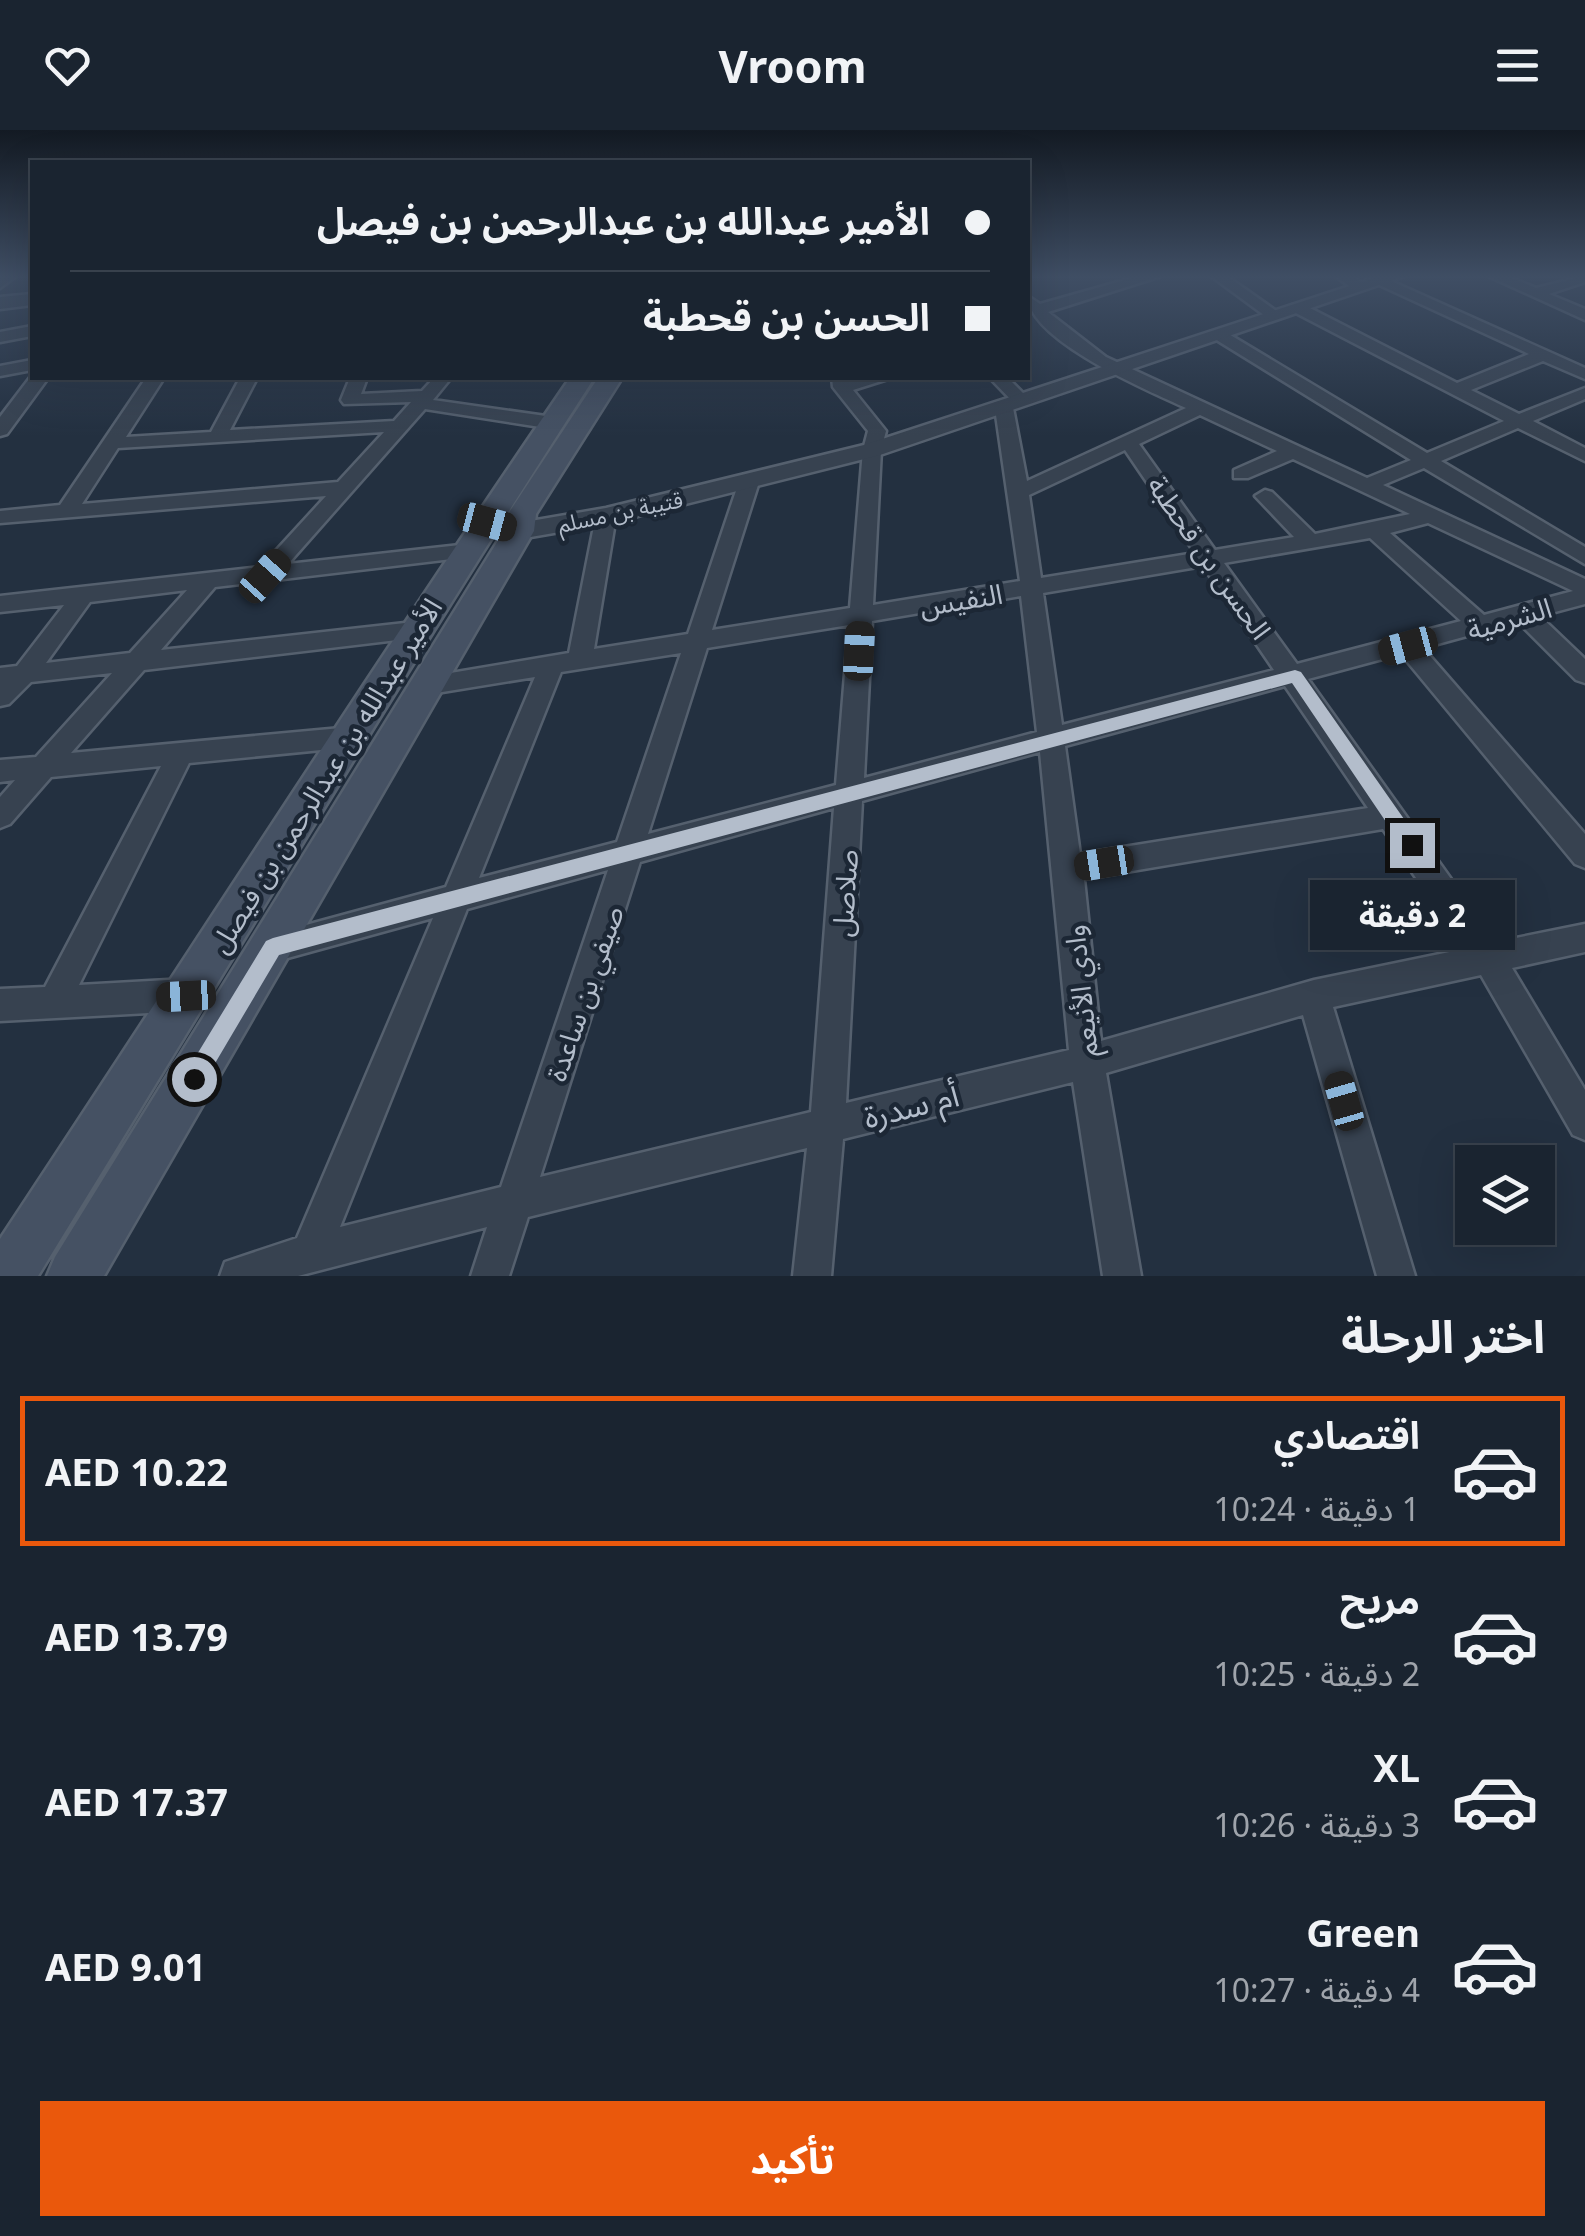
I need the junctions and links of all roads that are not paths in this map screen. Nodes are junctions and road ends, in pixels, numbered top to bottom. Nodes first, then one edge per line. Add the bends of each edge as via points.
1 (1058, 329) edge
2 (1216, 329) edge
3 (1234, 329) edge
4 (1341, 329) edge
5 (1480, 329) edge
6 (30, 331) edge
7 (0, 336) edge
8 (1220, 336) junction
9 (1540, 356) junction
10 (1110, 364) junction
11 (30, 365) edge
12 (0, 371) edge
13 (1585, 374) edge
14 (37, 380) edge
15 (155, 380) edge
16 (249, 380) edge
17 (357, 380) edge
18 (441, 380) edge
19 (581, 380) edge
20 (609, 380) edge
21 (841, 382) edge
22 (1459, 388) junction
23 (1009, 393) edge
24 (1585, 394) edge
25 (424, 400) junction
26 (1202, 408) junction
27 (1522, 420) junction
28 (552, 423) junction
29 (400, 426) junction
30 (0, 429) edge
31 (217, 437) junction
32 (874, 440) junction
33 (112, 443) junction
34 (1129, 443) junction
35 (1292, 452) junction
36 (1585, 456) edge
37 (1427, 459) junction
38 (1242, 474) dead end
39 (750, 482) junction
40 (1367, 485) junction
41 (344, 488) junction
42 (1019, 492) junction
43 (1265, 496) dead end
44 (67, 512) junction
45 (1432, 515) junction
46 (606, 516) junction
47 (0, 517) edge
48 (499, 530) junction
49 (1374, 532) junction
50 (1312, 542) junction
51 (1579, 548) edge
52 (1522, 557) junction
53 (1211, 558) junction
54 (265, 576) junction
55 (207, 582) junction
56 (1032, 587) junction
57 (1585, 588) edge
58 (83, 595) junction
59 (1585, 596) edge
60 (0, 604) edge
61 (861, 615) junction
62 (1526, 615) junction
63 (1482, 626) junction
64 (414, 630) junction
65 (698, 642) junction
66 (1408, 646) junction
67 (566, 663) junction
68 (137, 664) junction
69 (1585, 674) edge
70 (12, 676) edge
71 (1295, 676) junction
72 (430, 685) junction
73 (0, 696) edge
74 (352, 737) junction
75 (1051, 741) junction
76 (181, 753) junction
77 (45, 766) junction
78 (0, 770) edge
79 (851, 794) junction
80 (0, 816) edge
81 (1392, 816) junction
82 (631, 852) junction
83 (1585, 855) edge
84 (1068, 868) junction
85 (459, 898) junction
86 (1585, 938) edge
87 (273, 947) junction
88 (1488, 958) junction
89 (186, 996) junction
90 (1314, 996) junction
91 (54, 1002) junction
92 (0, 1005) edge
93 (1087, 1062) junction
94 (1585, 1123) edge
95 (827, 1125) junction
96 (513, 1202) junction
97 (310, 1253) junction
98 (7, 1276) edge
99 (74, 1276) edge
100 (239, 1276) edge
101 (490, 1276) edge
102 (812, 1276) edge
103 (1122, 1276) edge
104 (1396, 1276) edge

1 - 10 street
2 - 10 street, قتيبة بن مسلم
3 - 8 street, قتيبة بن مسلم
4 - 22 street
5 - 9 street
6 - 7 street
8 - 10 street, قتيبة بن مسلم
8 - 37 street
9 - 13 street
9 - 22 street
10 - 23 street, قتيبة بن مسلم
10 - 26 street
11 - 12 street
14 - 30 street
15 - 33 street
16 - 31 street
17 - 25 street via 350,400
18 - 25 street
19 - 28 main road, الأمير عبدالله بن عبدالرحمن بن فيصل
20 - 48 main road, الأمير عبدالله بن عبدالرحمن بن فيصل
21 - 32 street
22 - 27 street
23 - 32 street, قتيبة بن مسلم
23 - 42 street, وادي الأنيعم
24 - 27 street
25 - 28 street
25 - 29 street
26 - 34 street
26 - 35 street
27 - 36 street
27 - 37 street
28 - 48 main road, الأمير عبدالله بن عبدالرحمن بن فيصل
29 - 31 street
29 - 41 street
31 - 33 street
32 - 39 street, قتيبة بن مسلم
32 - 48 street, قتيبة بن مسلم
32 - 61 street, صلاصل
33 - 44 street
34 - 42 street
34 - 53 street, الحسن بن قحطبة
35 - 38 street
35 - 40 street
37 - 40 street
37 - 51 street
39 - 46 street, قتيبة بن مسلم
39 - 65 street, صيفي بن ساعدة
40 - 45 street
41 - 44 street
41 - 54 street
42 - 56 street, وادي الأنيعم
43 - 50 street
44 - 47 street
45 - 49 street, النفيس
45 - 52 street
46 - 48 street, قتيبة بن مسلم
46 - 67 street
48 - 54 street
48 - 64 main road, الأمير عبدالله بن عبدالرحمن بن فيصل
48 - 72 main road, الأمير عبدالله بن عبدالرحمن بن فيصل
49 - 50 street, النفيس
49 - 63 street
50 - 53 street, النفيس
51 - 52 street
52 - 57 street
53 - 56 street, النفيس
53 - 71 street, الحسن بن قحطبة
54 - 55 street
55 - 58 street
55 - 68 street
56 - 61 street, النفيس
56 - 75 street, وادي الأنيعم
58 - 60 street
58 - 70 street
59 - 62 street, الشرمية
61 - 65 street, النفيس
61 - 79 street, صلاصل
62 - 63 street, الشرمية
62 - 69 street
63 - 66 street, الشرمية
64 - 68 street
64 - 74 main road, الأمير عبدالله بن عبدالرحمن بن فيصل
65 - 67 street, النفيس
65 - 82 street, صيفي بن ساعدة
66 - 71 street, الشرمية
66 - 83 street
67 - 72 street, النفيس
67 - 85 street
68 - 70 street
68 - 77 street
70 - 73 street
71 - 75 street, الشرمية
71 - 81 street, الحسن بن قحطبة
72 - 87 main road, الأمير عبدالله بن عبدالرحمن بن فيصل
74 - 76 street
74 - 89 main road, الأمير عبدالله بن عبدالرحمن بن فيصل
75 - 79 street, الشرمية
75 - 84 street, وادي الأنيعم
76 - 77 street
76 - 91 street
77 - 78 street
77 - 80 street
79 - 82 street, الشرمية
79 - 95 street, صلاصل
81 - 84 street
81 - 88 street, الحسن بن قحطبة
82 - 85 street, الشرمية
82 - 96 street, صيفي بن ساعدة
84 - 93 street, وادي الأنيعم
85 - 87 street, الشرمية
85 - 97 street
86 - 88 street, أم سدرة
87 - 99 main road, الأمير عبدالله بن عبدالرحمن بن فيصل
88 - 90 street, أم سدرة
88 - 94 street, الحسن بن قحطبة
89 - 91 street
89 - 98 main road, الأمير عبدالله بن عبدالرحمن بن فيصل
90 - 93 street, أم سدرة
90 - 104 street
91 - 92 street
93 - 95 street, أم سدرة
93 - 103 street, وادي الأنيعم
95 - 96 street, أم سدرة
95 - 102 street, صلاصل
96 - 97 street, أم سدرة
96 - 101 street, صيفي بن ساعدة
97 - 100 street, أم سدرة

